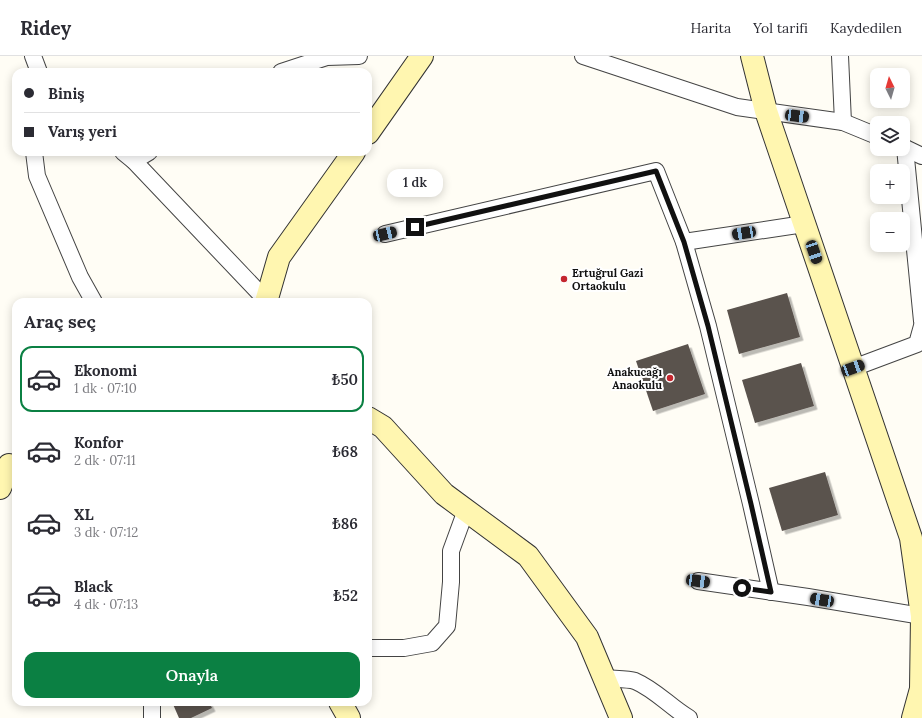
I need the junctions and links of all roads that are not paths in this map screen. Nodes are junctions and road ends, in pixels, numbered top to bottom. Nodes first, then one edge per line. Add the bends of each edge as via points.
1 (32, 56) edge
2 (359, 56) edge
3 (422, 56) edge
4 (583, 56) edge
5 (752, 56) edge
6 (840, 56) edge
7 (32, 68) edge
8 (37, 68) edge
9 (294, 68) edge
10 (766, 112) junction
11 (843, 122) junction
12 (372, 127) edge
13 (870, 133) edge
14 (910, 151) edge
15 (34, 156) edge
16 (351, 156) edge
17 (905, 156) edge
18 (922, 156) edge
19 (128, 157) edge
20 (804, 224) junction
21 (385, 234) dead end
22 (684, 242) junction
23 (92, 298) edge
24 (263, 298) edge
25 (267, 298) edge
26 (922, 321) edge
27 (922, 326) edge
28 (853, 368) junction
29 (372, 420) edge
30 (8, 465) edge
31 (0, 488) edge
32 (466, 510) junction
33 (698, 581) dead end
34 (771, 592) junction
35 (922, 616) edge
36 (372, 648) edge
37 (604, 678) junction
38 (152, 706) edge
39 (342, 706) edge
40 (152, 718) edge
41 (349, 718) edge
42 (621, 718) edge
43 (689, 718) edge
44 (914, 718) edge

1 - 7 street
1 - 8 street
2 - 9 street via 326,58
3 - 12 street
4 - 10 street via 737,107
5 - 10 street
6 - 11 street
10 - 11 street
10 - 20 street
11 - 13 street
14 - 18 street
15 - 23 street via 37,176
16 - 25 street via 278,257
17 - 26 street
19 - 24 street
20 - 22 street
20 - 28 street
21 - 22 street via 656,171
22 - 34 street via 708,326
27 - 28 street via 917,344
28 - 35 street via 911,538
29 - 32 street via 383,427 444,494
30 - 31 street
32 - 36 street via 451,551 447,626 432,643 404,648
32 - 37 street via 528,556 587,637
33 - 34 street
34 - 35 street
35 - 44 street via 921,689
37 - 42 street
37 - 43 street via 634,681 656,692
38 - 40 street
39 - 41 street

